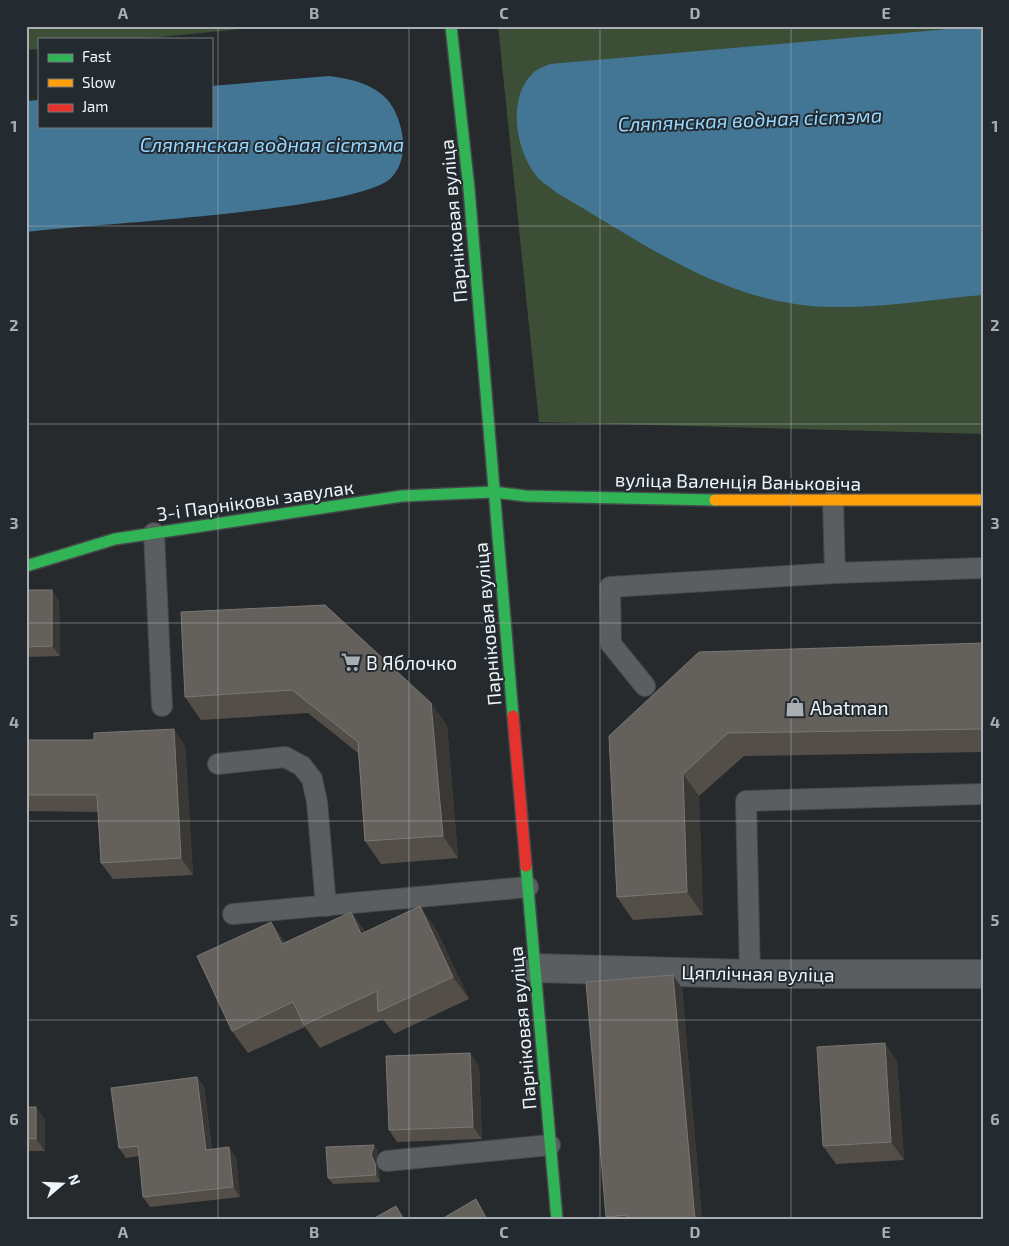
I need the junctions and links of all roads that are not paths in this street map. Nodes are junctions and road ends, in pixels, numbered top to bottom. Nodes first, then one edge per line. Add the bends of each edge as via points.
1 (450, 26) edge
2 (493, 492) junction
3 (833, 500) junction
4 (983, 500) edge
5 (154, 533) junction
6 (26, 566) edge
7 (983, 568) edge
8 (835, 573) junction
9 (645, 686) dead end
10 (162, 706) dead end
11 (218, 764) dead end
12 (983, 794) edge
13 (528, 887) junction
14 (326, 906) junction
15 (233, 914) dead end
16 (534, 968) junction
17 (750, 974) junction
18 (983, 974) edge
19 (550, 1145) junction
20 (387, 1161) dead end
21 (557, 1220) edge

1 - 2 street, Парніковая вуліца via 469,189
2 - 3 street, вуліца Валенція Ваньковіча via 526,496
2 - 5 street, 3-і Парніковы завулак via 402,496
2 - 13 street, Парніковая вуліца
3 - 4 street, вуліца Валенція Ваньковіча
3 - 8 lane
5 - 6 street, 3-і Парніковы завулак via 115,539
5 - 10 lane
7 - 8 lane
8 - 9 lane via 610,587 611,644
11 - 14 lane via 285,758 302,766 312,779
12 - 17 lane via 746,802
13 - 14 lane
13 - 16 street, Парніковая вуліца
14 - 15 lane
16 - 17 street, Цяплічная вуліца
16 - 19 street, Парніковая вуліца
17 - 18 street, Цяплічная вуліца
19 - 20 lane
19 - 21 street, Парніковая вуліца

